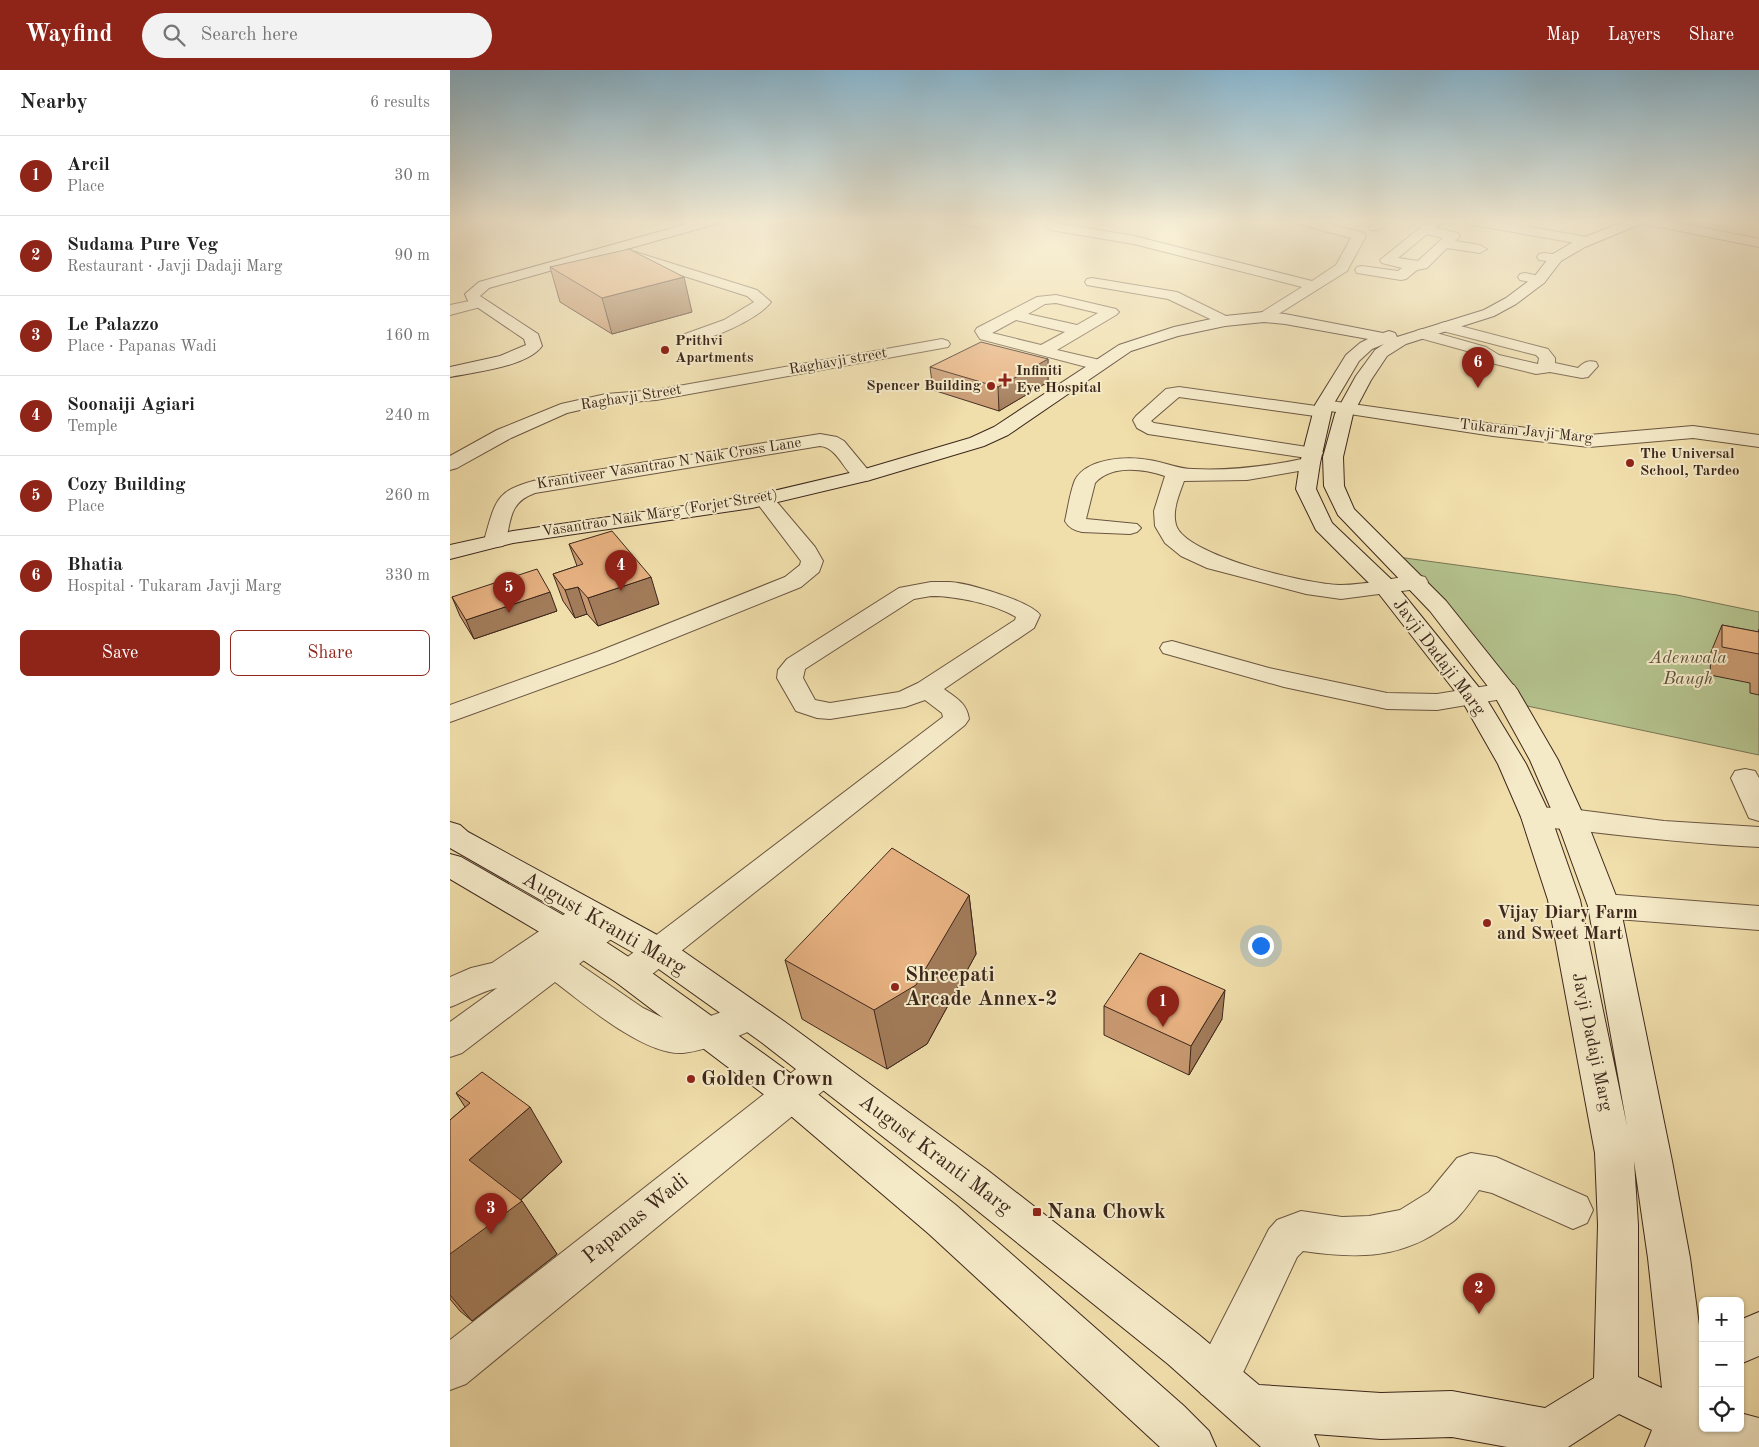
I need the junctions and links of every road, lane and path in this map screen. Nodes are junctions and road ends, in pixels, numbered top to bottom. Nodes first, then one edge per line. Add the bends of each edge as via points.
1 (487, 284) edge
2 (725, 284) edge
3 (1106, 284) edge
4 (1309, 284) edge
5 (1319, 284) edge
6 (1522, 284) edge
7 (1316, 286) junction
8 (1504, 300) junction
9 (479, 303) junction
10 (450, 310) edge
11 (1014, 315) junction
12 (1269, 318) junction
13 (1225, 320) junction
14 (1079, 330) junction
15 (691, 337) dead end
16 (1404, 338) junction
17 (942, 344) dead end
18 (1043, 351) junction
19 (1098, 365) junction
20 (1546, 366) junction
21 (1590, 366) dead end
22 (450, 372) edge
23 (735, 381) joint
24 (1331, 408) junction
25 (1759, 441) edge
26 (1311, 458) junction
27 (450, 464) edge
28 (1176, 474) junction
29 (863, 476) junction
30 (764, 499) junction
31 (1130, 528) dead end
32 (495, 541) junction
33 (450, 552) edge
34 (1417, 582) junction
35 (1384, 585) junction
36 (1172, 648) dead end
37 (926, 689) junction
38 (1505, 691) junction
39 (1472, 696) junction
40 (450, 714) edge
41 (1510, 733) junction
42 (1744, 778) dead end
43 (1759, 811) edge
44 (1536, 818) junction
45 (1571, 819) junction
46 (1759, 837) edge
47 (452, 844) edge
48 (1604, 906) junction
49 (1759, 918) edge
50 (579, 935) junction
51 (643, 963) junction
52 (451, 995) edge
53 (750, 1016) junction
54 (708, 1032) junction
55 (450, 1042) edge
56 (822, 1070) junction
57 (792, 1094) junction
58 (1574, 1210) dead end
59 (1759, 1334) edge
60 (1744, 1340) edge
61 (451, 1366) edge
62 (1217, 1378) junction
63 (1616, 1390) junction
64 (1250, 1407) junction
65 (1694, 1422) edge
66 (1538, 1439) edge
67 (1759, 1441) edge
68 (1193, 1447) edge
69 (1296, 1447) edge

1 - 9 street via 472,294
2 - 15 street via 752,293 764,302 726,326
3 - 13 street via 1172,295
4 - 7 street
5 - 7 street
6 - 8 street, Javji Dadaji Marg
7 - 12 street
8 - 16 street, Javji Dadaji Marg
8 - 16 street, Javji Dadaji Marg via 1489,313
9 - 10 street
9 - 22 street via 532,337 534,346 528,352 513,357
11 - 14 street
11 - 14 street via 1049,299 1111,312
11 - 18 street via 983,331 986,336
12 - 13 street, Vasantrao Naik Marg (Forjet Street)
12 - 16 street
13 - 19 street, Vasantrao Naik Marg (Forjet Street) via 1125,348
14 - 18 street
16 - 20 street via 1480,350 1493,359 1536,369
16 - 20 street via 1542,352 1547,358
16 - 24 street, Javji Dadaji Marg via 1381,353 1362,380
17 - 23 street, Raghavji street
18 - 19 street
19 - 29 street, Vasantrao Naik Marg (Forjet Street) via 1001,431
20 - 21 street via 1578,373
23 - 27 street, Raghavji Street via 656,395 606,399 562,409 504,434
24 - 25 street, Tukaram Javji Marg via 1588,441 1693,432
24 - 26 street, Javji Dadaji Marg
24 - 26 street, Tukaram Javji Marg via 1180,392 1172,394 1142,420 1148,428
24 - 34 street, Javji Dadaji Marg via 1334,486 1345,511
26 - 28 street via 1264,472
26 - 35 street, Javji Dadaji Marg via 1306,489 1323,526
28 - 31 street via 1136,463 1104,469 1085,480 1075,521 1077,524
28 - 35 street via 1164,511 1166,526 1173,538 1189,551 1215,563 1306,587 1341,592
29 - 30 street, Vasantrao Naik Marg (Forjet Street)
29 - 32 street, Krantiveer Vasantrao N Naik Cross Lane via 837,445 820,440 542,485 512,494 506,502
30 - 32 street, Vasantrao Naik Marg (Forjet Street)
30 - 40 street via 812,561 811,568 793,582 606,657
32 - 33 street, Vasantrao Naik Marg (Forjet Street)
34 - 35 street
34 - 38 street, Javji Dadaji Marg
35 - 39 street, Javji Dadaji Marg
36 - 39 street via 1245,670 1352,695 1413,703
37 - 37 street via 1026,624 1028,614 1016,607 952,589 907,593 796,664 790,678 805,704 817,710 905,699
37 - 51 street via 955,710 956,719
38 - 39 street
38 - 41 street, Javji Dadaji Marg
39 - 41 street, Javji Dadaji Marg
41 - 44 street, Javji Dadaji Marg via 1512,764
41 - 45 street, Javji Dadaji Marg via 1544,760
42 - 43 street
44 - 45 street
44 - 63 street, Javji Dadaji Marg via 1564,900 1614,1153 1618,1225
45 - 46 street via 1664,831
45 - 48 street, Javji Dadaji Marg
47 - 50 street, August Kranti Marg
48 - 49 street
48 - 65 street, Javji Dadaji Marg via 1658,1190
50 - 51 street, August Kranti Marg
50 - 52 street
50 - 54 street via 654,1033 674,1038
50 - 55 street
51 - 53 street, August Kranti Marg
51 - 54 street, August Kranti Marg
53 - 54 street
53 - 56 street, August Kranti Marg
54 - 57 street, August Kranti Marg
56 - 57 street, Papanas Wadi
56 - 62 street, August Kranti Marg via 972,1182
57 - 61 street, Papanas Wadi
57 - 68 street, August Kranti Marg via 943,1220
58 - 62 street via 1496,1175 1471,1171 1443,1205 1408,1228 1369,1236 1342,1237 1301,1231 1291,1234 1283,1243
59 - 60 street
62 - 64 street, August Kranti Marg
63 - 65 street
63 - 66 street
64 - 66 street via 1382,1416 1452,1414
64 - 69 street, August Kranti Marg
65 - 67 street

